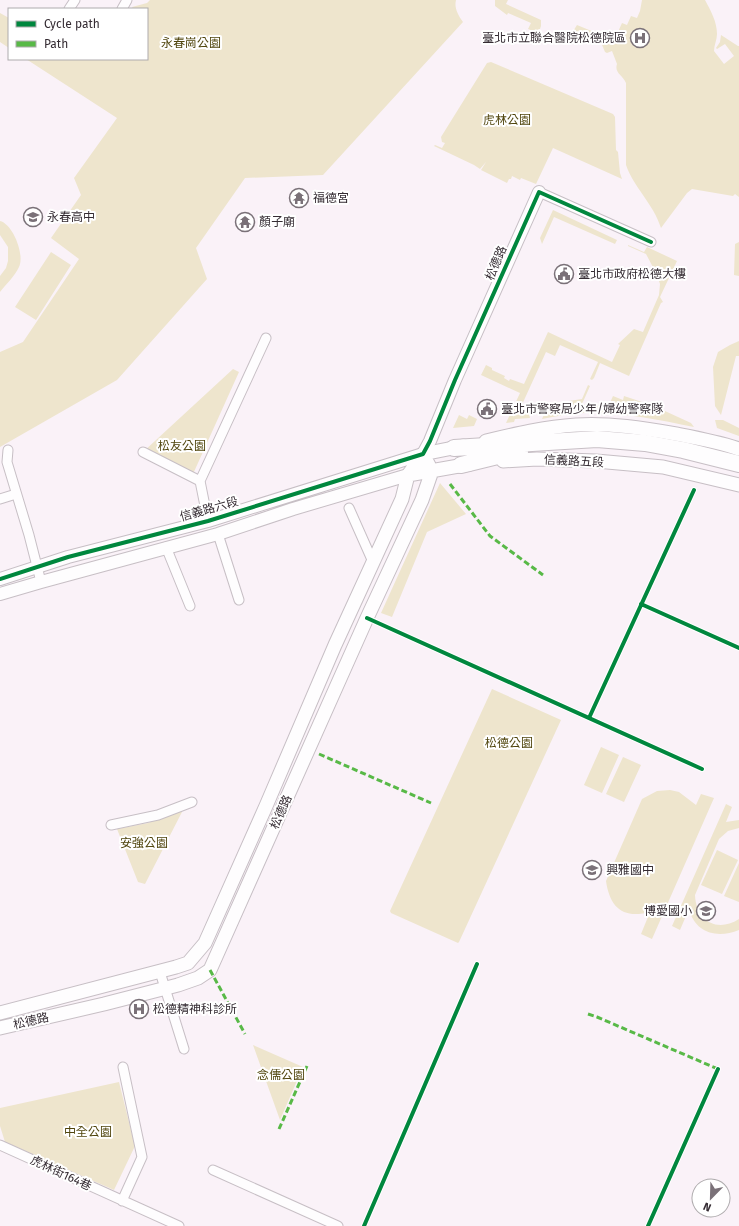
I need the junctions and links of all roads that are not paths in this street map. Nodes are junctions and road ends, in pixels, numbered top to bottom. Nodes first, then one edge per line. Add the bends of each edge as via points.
1 (538, 192) joint
2 (651, 242) dead end
3 (266, 338) dead end
4 (454, 448) junction
5 (739, 449) edge
6 (8, 450) dead end
7 (143, 452) dead end
8 (423, 454) junction
9 (461, 465) joint
10 (432, 471) junction
11 (408, 474) junction
12 (737, 474) edge
13 (200, 480) junction
14 (16, 494) junction
15 (0, 499) edge
16 (349, 508) dead end
17 (208, 520) junction
18 (218, 534) junction
19 (166, 547) junction
20 (373, 562) junction
21 (38, 566) junction
22 (0, 579) edge
23 (41, 582) junction
24 (0, 594) edge
25 (239, 600) dead end
26 (190, 606) dead end
27 (192, 802) dead end
28 (111, 825) dead end
29 (160, 972) junction
30 (165, 988) junction
31 (0, 1013) edge
32 (0, 1028) edge
33 (184, 1049) dead end
34 (123, 1068) dead end
35 (0, 1145) edge
36 (213, 1170) dead end
37 (122, 1201) junction
38 (179, 1226) edge
39 (338, 1226) edge

1 - 2 street, 松德路
1 - 8 street, 松德路
3 - 13 street
4 - 5 main road via 537,430 608,424 696,438
4 - 8 main road
4 - 12 highway via 597,439 683,450
6 - 14 street via 7,462
7 - 13 street
8 - 10 main road
8 - 11 main road, 松德路
8 - 17 street, 信義路六段
9 - 10 main road
9 - 12 highway via 506,454 596,449 666,456
10 - 11 main road
10 - 30 main road, 松德路 via 422,500 366,618 210,970 198,978
11 - 18 street via 293,508
11 - 20 main road, 松德路 via 402,499
13 - 17 street
14 - 15 street
14 - 21 street
16 - 20 street
17 - 21 street, 信義路六段
18 - 19 street
18 - 25 street
19 - 23 street
19 - 26 street
20 - 29 main road, 松德路 via 205,943 188,963
21 - 22 street, 信義路六段
21 - 23 street
23 - 24 street
27 - 28 street via 158,815
29 - 30 street
29 - 31 main road, 松德路
30 - 32 main road, 松德路
30 - 33 street
34 - 37 street via 142,1157
35 - 37 street, 虎林街164巷
36 - 39 street
37 - 38 street, 虎林街164巷

